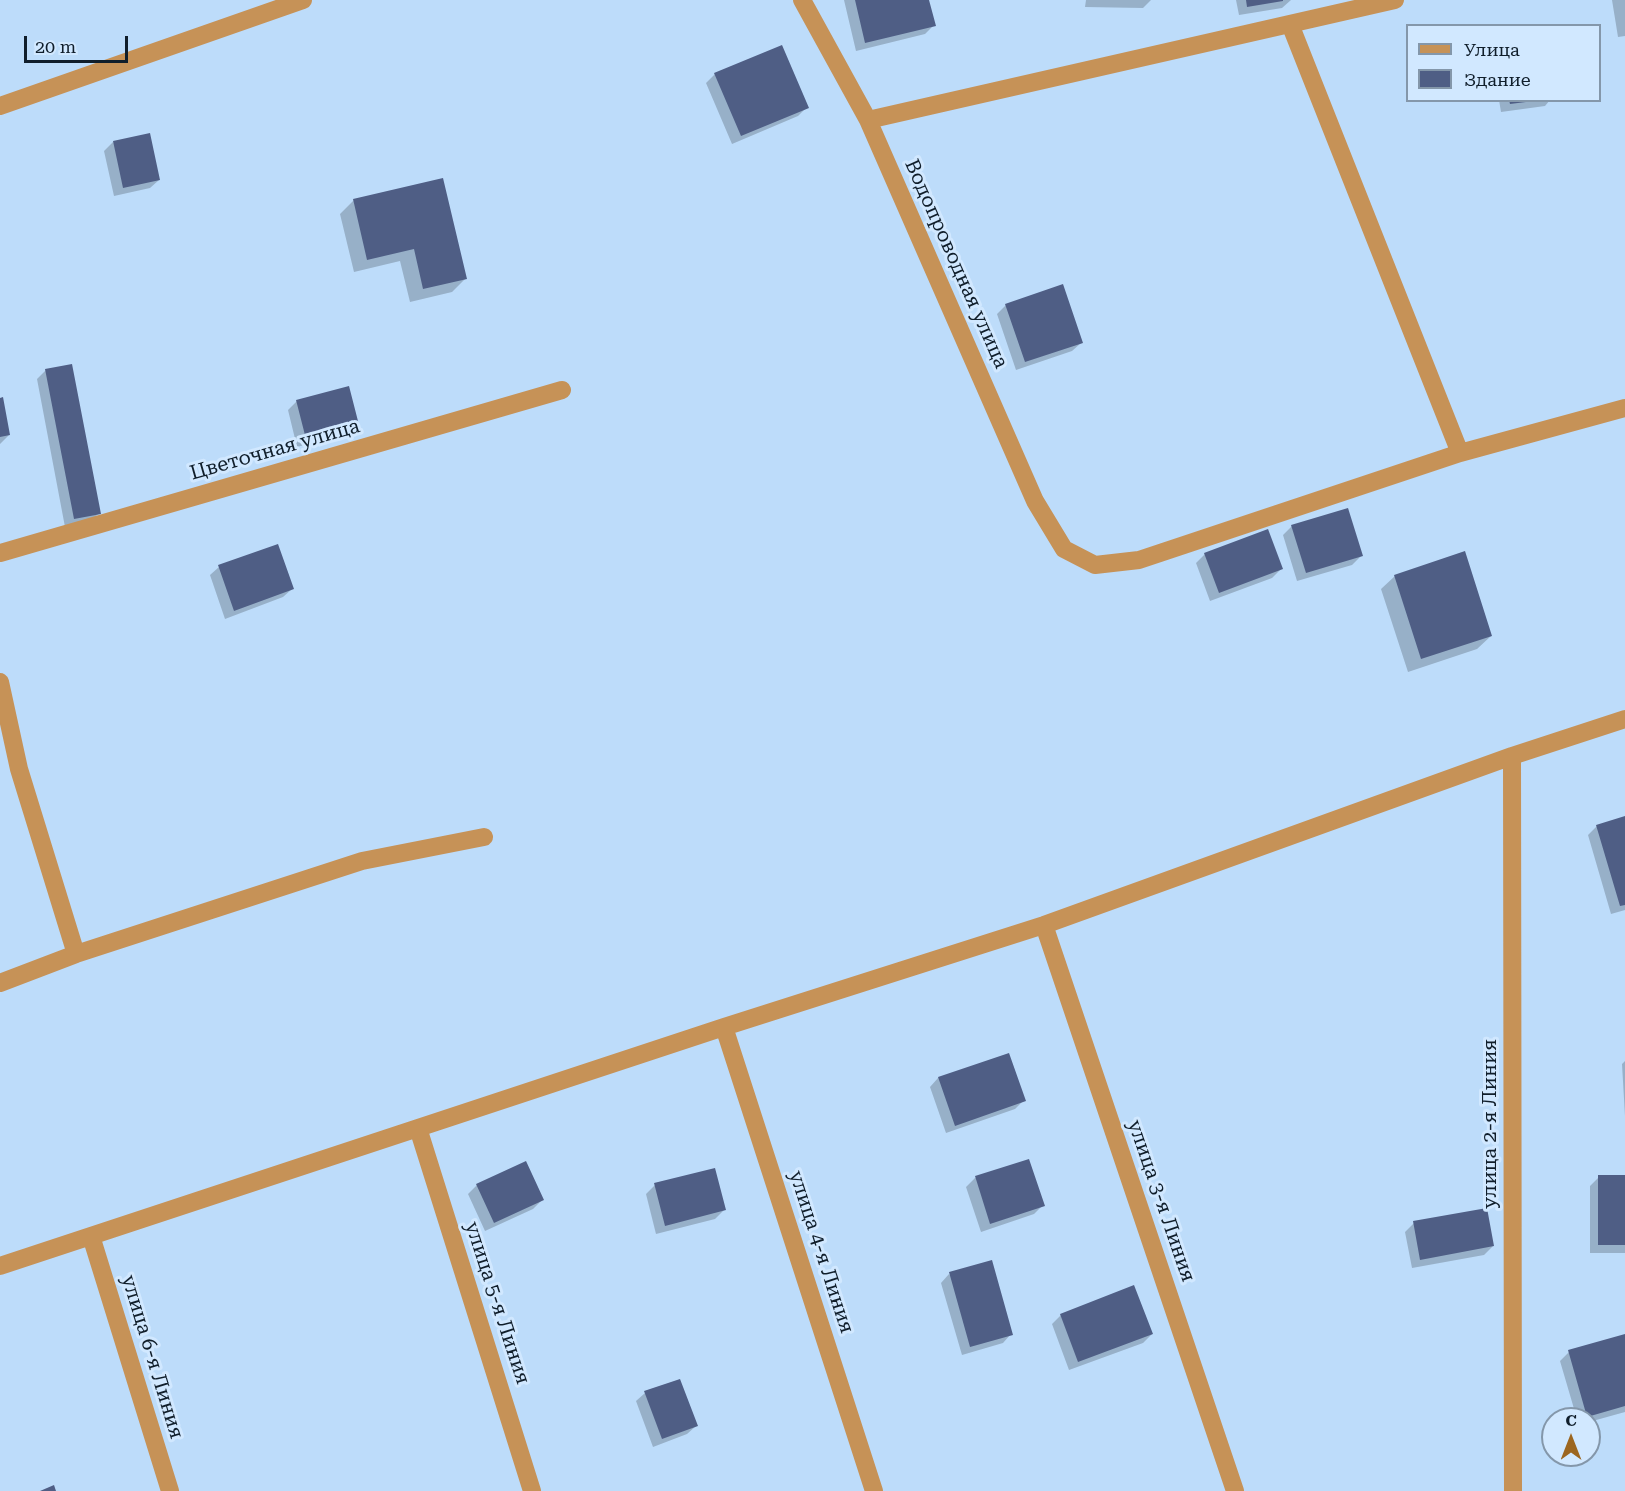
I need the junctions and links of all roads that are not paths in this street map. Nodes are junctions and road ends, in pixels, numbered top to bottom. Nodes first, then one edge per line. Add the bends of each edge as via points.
1 (303, 0) edge
2 (802, 0) edge
3 (1395, 0) edge
4 (1290, 24) junction
5 (0, 106) edge
6 (868, 120) junction
7 (562, 390) dead end
8 (1625, 408) edge
9 (1460, 453) junction
10 (0, 553) edge
11 (0, 682) edge
12 (1625, 719) edge
13 (1512, 756) junction
14 (484, 837) dead end
15 (1044, 925) junction
16 (76, 954) junction
17 (0, 983) edge
18 (724, 1027) junction
19 (418, 1128) junction
20 (91, 1236) junction
21 (0, 1266) edge
22 (170, 1491) edge
23 (532, 1491) edge
24 (874, 1491) edge
25 (1235, 1491) edge
26 (1514, 1491) edge

1 - 5 street
2 - 6 street, Водопроводная улица
3 - 4 street
4 - 6 street
4 - 9 street
6 - 9 street, Водопроводная улица via 1035,501 1064,549 1095,565 1139,560
7 - 10 street, Цветочная улица
8 - 9 street
11 - 16 street via 19,769
12 - 13 street
13 - 15 street
13 - 26 street, улица 2-я Линия
14 - 16 street via 362,861
15 - 18 street
15 - 25 street, улица 3-я Линия
16 - 17 street
18 - 19 street
18 - 24 street, улица 4-я Линия
19 - 20 street
19 - 23 street, улица 5-я Линия
20 - 21 street
20 - 22 street, улица 6-я Линия

